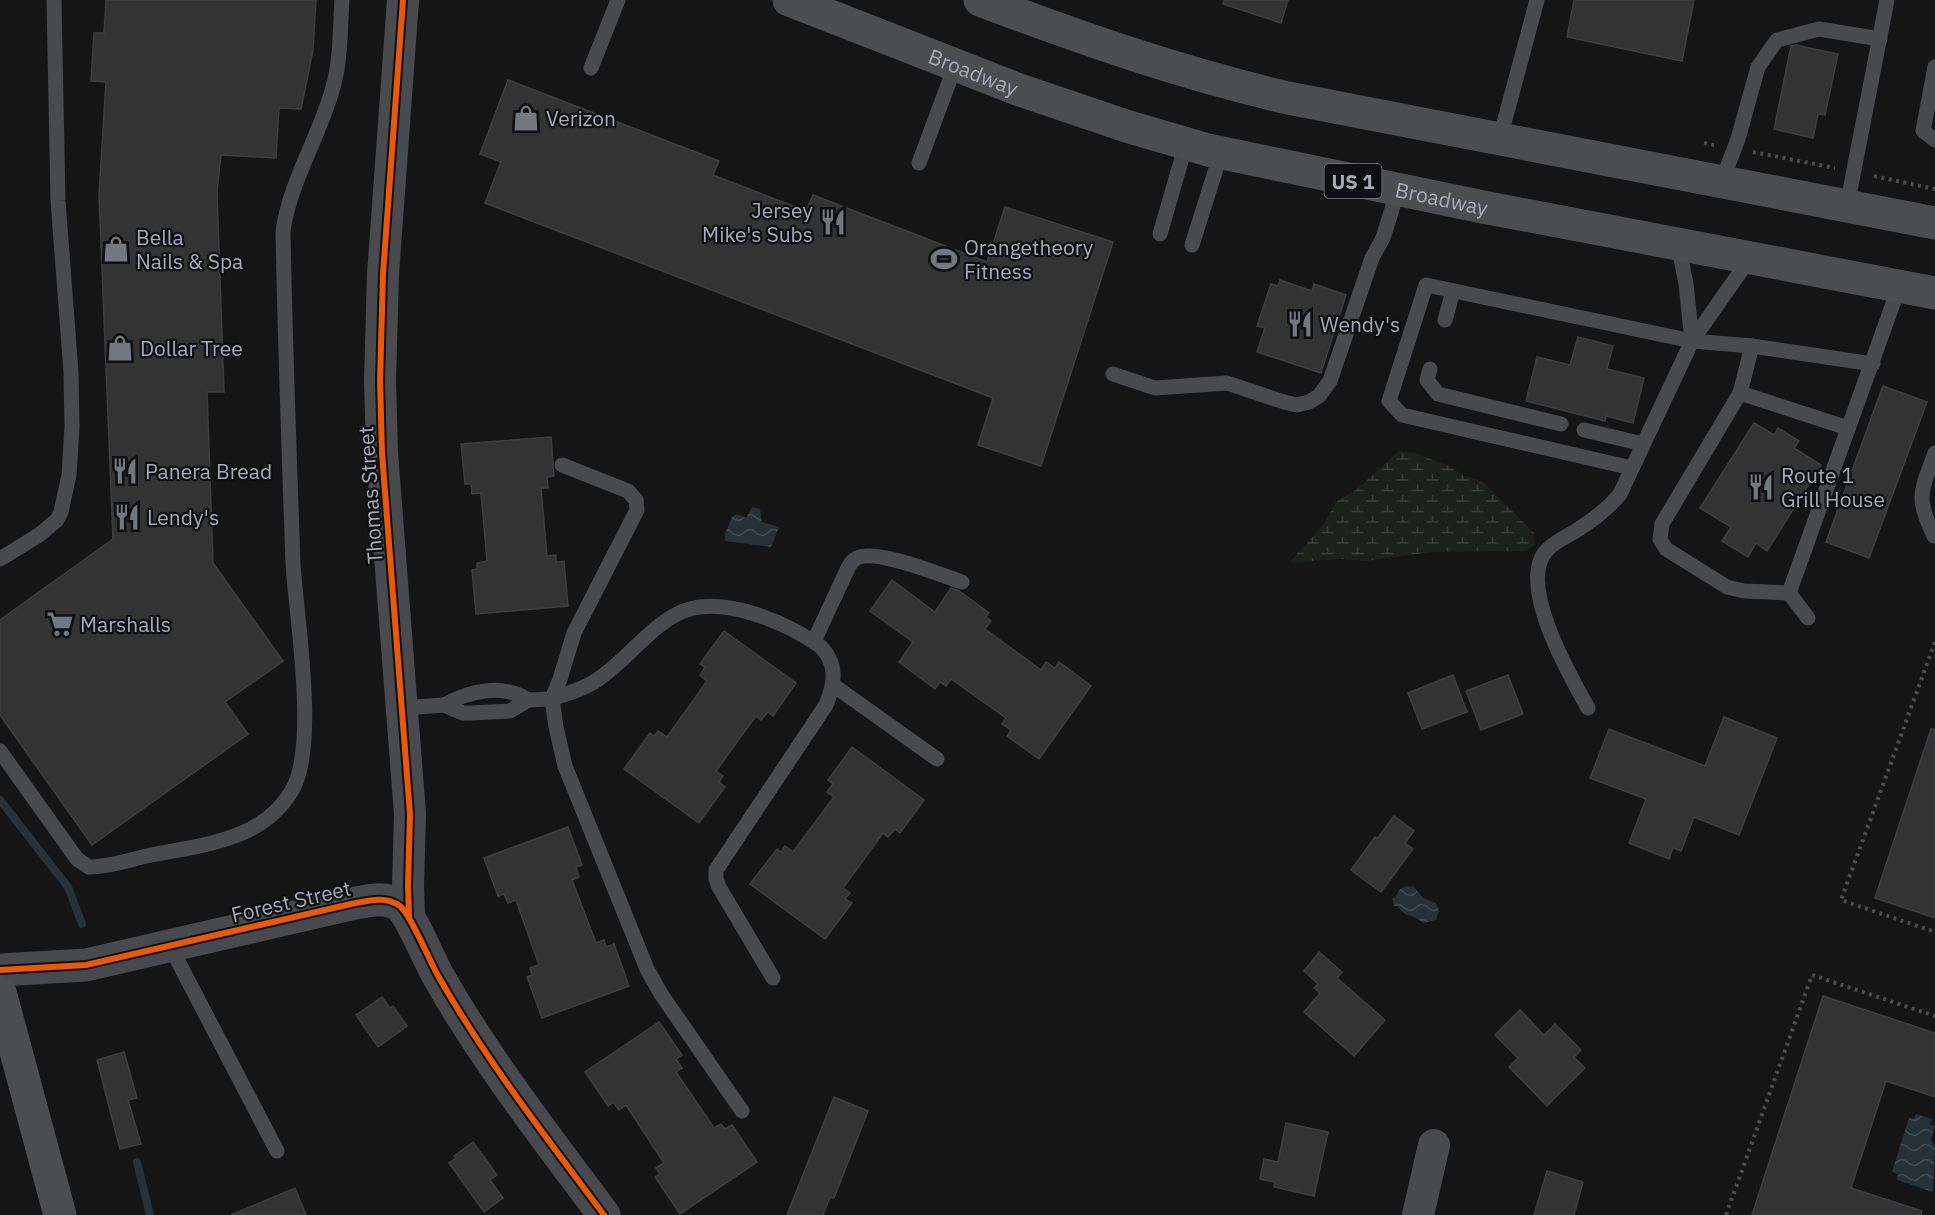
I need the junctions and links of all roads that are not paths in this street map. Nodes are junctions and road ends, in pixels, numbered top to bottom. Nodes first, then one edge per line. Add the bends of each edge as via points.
1 (54, 0) edge
2 (342, 0) edge
3 (403, 0) edge
4 (618, 0) edge
5 (789, 0) edge
6 (980, 0) edge
7 (1537, 0) edge
8 (1887, 0) edge
9 (1880, 39) junction
10 (955, 66) junction
11 (1935, 67) edge
12 (591, 68) dead end
13 (1500, 138) junction
14 (1935, 140) edge
15 (1186, 144) junction
16 (1221, 153) junction
17 (919, 163) dead end
18 (1722, 181) junction
19 (1398, 190) junction
20 (1847, 206) junction
21 (1935, 223) edge
22 (1160, 234) dead end
23 (1678, 244) junction
24 (1192, 245) dead end
25 (1750, 258) junction
26 (1899, 286) junction
27 (1453, 291) junction
28 (1935, 293) edge
29 (1445, 320) dead end
30 (1692, 341) junction
31 (1752, 346) junction
32 (1873, 364) junction
33 (1430, 369) dead end
34 (1113, 374) dead end
35 (1740, 393) junction
36 (1561, 424) dead end
37 (1848, 428) junction
38 (1584, 430) dead end
39 (1643, 444) junction
40 (1935, 453) edge
41 (561, 465) dead end
42 (1632, 468) junction
43 (1934, 536) edge
44 (0, 559) edge
45 (962, 582) dead end
46 (1789, 593) junction
47 (1808, 618) dead end
48 (814, 641) junction
49 (833, 685) junction
50 (552, 699) junction
51 (402, 708) junction
52 (1588, 708) dead end
53 (0, 751) edge
54 (937, 759) dead end
55 (409, 916) junction
56 (170, 946) junction
57 (0, 970) edge
58 (773, 978) dead end
59 (0, 992) edge
60 (742, 1111) dead end
61 (1434, 1145) dead end
62 (277, 1152) dead end
63 (60, 1215) edge
64 (604, 1215) edge
65 (1418, 1215) edge

1 - 44 lane via 58,201 71,372 69,475 57,520
2 - 53 lane via 334,86 289,204 283,231 294,565 305,717 303,754 293,790 266,821 228,839 89,867 76,859
3 - 51 street, Thomas Street via 383,274 380,381
4 - 12 lane
5 - 10 highway, Broadway / US 1
6 - 13 highway via 1063,32 1215,81
7 - 13 lane
8 - 9 lane
9 - 18 lane via 1819,29 1777,40 1758,67
9 - 20 lane
10 - 15 highway, Broadway / US 1
10 - 17 lane
11 - 14 lane via 1923,131
13 - 18 highway
15 - 16 highway, Broadway / US 1
15 - 22 lane
16 - 19 highway, Broadway / US 1
16 - 24 lane
18 - 20 highway
19 - 23 highway, Broadway / US 1
19 - 34 lane via 1329,381 1315,399 1291,404 1224,383 1155,388
20 - 21 highway
23 - 25 highway, Broadway / US 1
23 - 30 lane
25 - 26 highway, Broadway / US 1
25 - 30 lane
26 - 28 highway, Broadway / US 1
26 - 32 lane
27 - 29 lane
27 - 30 lane
27 - 42 lane via 1426,285 1389,401 1402,415
30 - 31 lane
30 - 39 lane
31 - 32 lane
31 - 35 lane
32 - 37 lane
33 - 36 lane via 1427,380 1438,394
35 - 37 lane
35 - 46 lane via 1662,524 1660,539 1666,549 1727,587
37 - 46 lane
38 - 39 lane
39 - 42 lane
40 - 43 lane via 1921,502
41 - 50 lane via 628,491 638,510 574,633
42 - 52 lane via 1609,508 1546,551 1538,570 1540,601 1565,666
45 - 48 lane via 886,558 856,558
46 - 47 lane
48 - 49 lane via 832,661
48 - 50 lane via 761,615 710,607 690,610 672,618 594,682
49 - 54 lane
49 - 58 lane via 826,705 716,870 719,887
50 - 51 lane via 528,700 504,691 466,694 444,705
50 - 60 lane via 565,766 647,969
51 - 55 street, Thomas Street via 410,814
55 - 56 street, Forest Street via 398,905 378,899
55 - 64 street via 426,954 486,1053
56 - 57 street, Forest Street via 77,966
56 - 62 lane
59 - 63 main road
61 - 65 street

